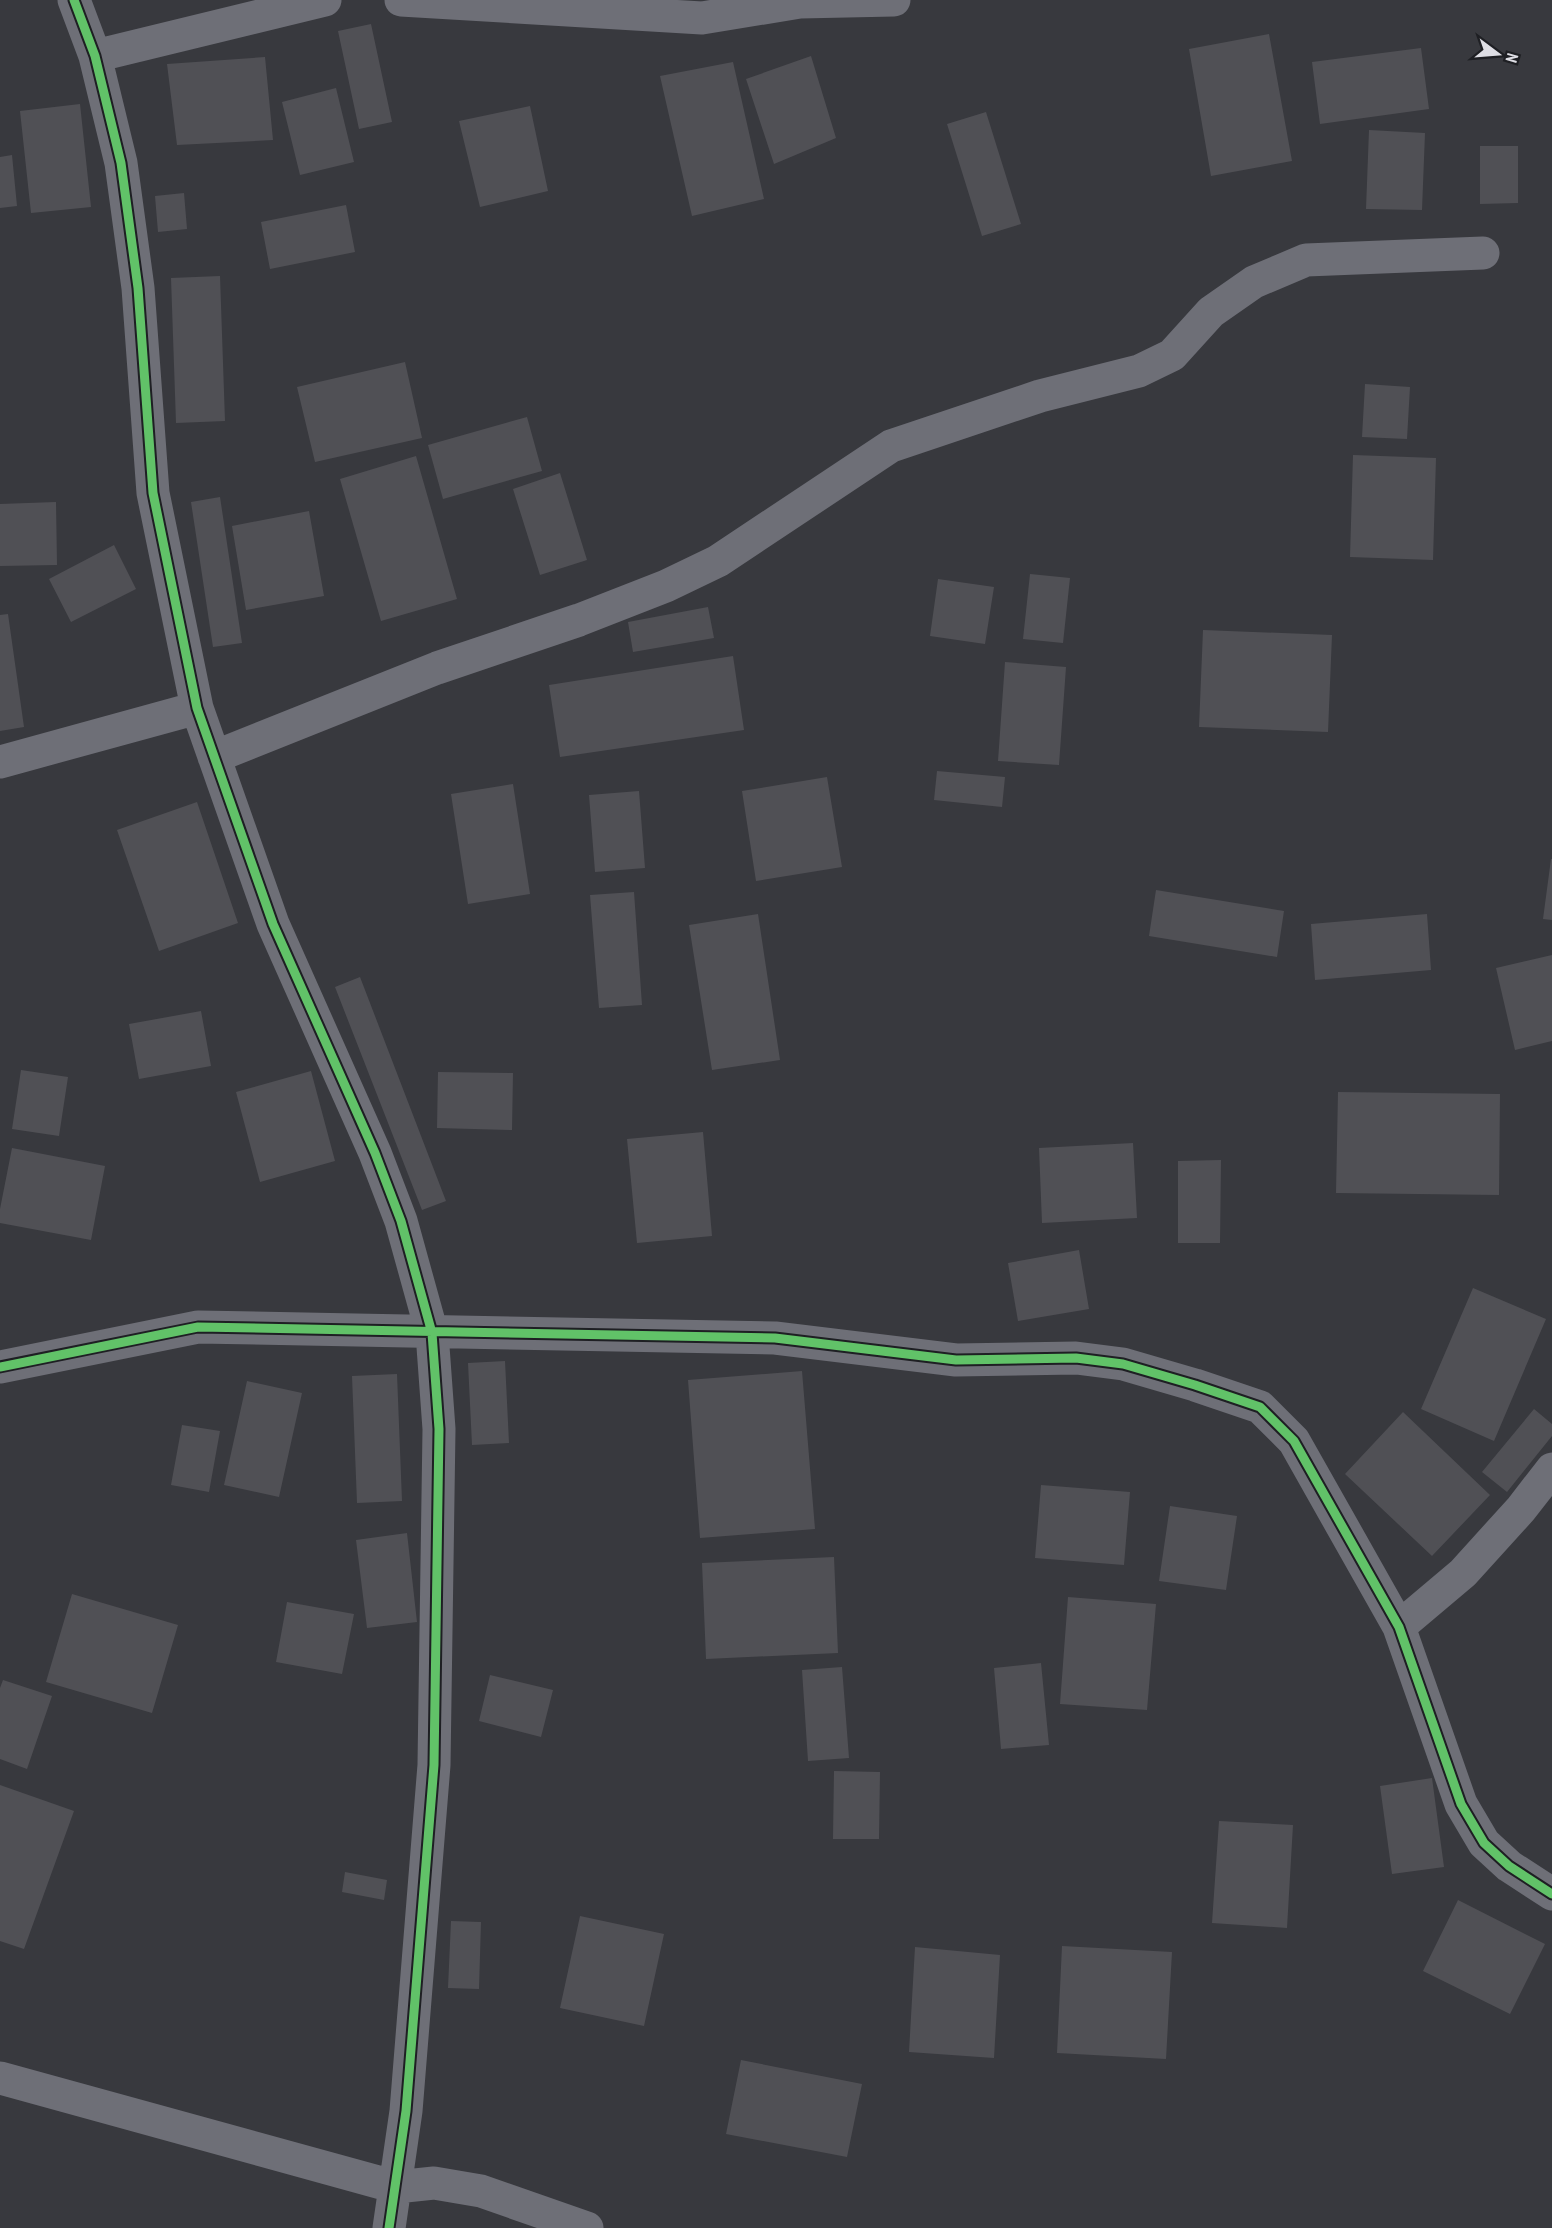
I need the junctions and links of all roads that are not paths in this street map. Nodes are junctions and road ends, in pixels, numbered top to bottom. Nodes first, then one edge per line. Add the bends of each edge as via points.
1 (74, 0) edge
2 (325, 0) edge
3 (401, 0) edge
4 (894, 0) edge
5 (95, 56) junction
6 (1484, 253) dead end
7 (197, 708) junction
8 (214, 757) junction
9 (0, 762) edge
10 (432, 1333) junction
11 (0, 1367) edge
12 (1552, 1468) edge
13 (1399, 1627) junction
14 (1552, 1894) edge
15 (0, 2078) edge
16 (396, 2187) junction
17 (389, 2228) edge
18 (587, 2228) edge

1 - 5 street
2 - 5 street
3 - 4 street via 702,18 800,2
5 - 7 street via 121,163 136,277 153,493
6 - 8 street via 1306,260 1254,282 1210,312 1172,355 1139,371 1040,396 891,446 717,561 666,586 579,621 437,668
7 - 8 street
7 - 9 street
8 - 10 street via 273,924 375,1153 401,1221
10 - 11 street via 198,1327
10 - 13 street via 775,1338 956,1360 1076,1358 1123,1364 1195,1385 1260,1407 1294,1441
10 - 16 street via 439,1429 434,1765 406,2111
12 - 13 street via 1463,1574
13 - 14 street via 1461,1804 1485,1843 1509,1866
15 - 16 street
16 - 17 street
16 - 18 street via 434,2183 481,2191

